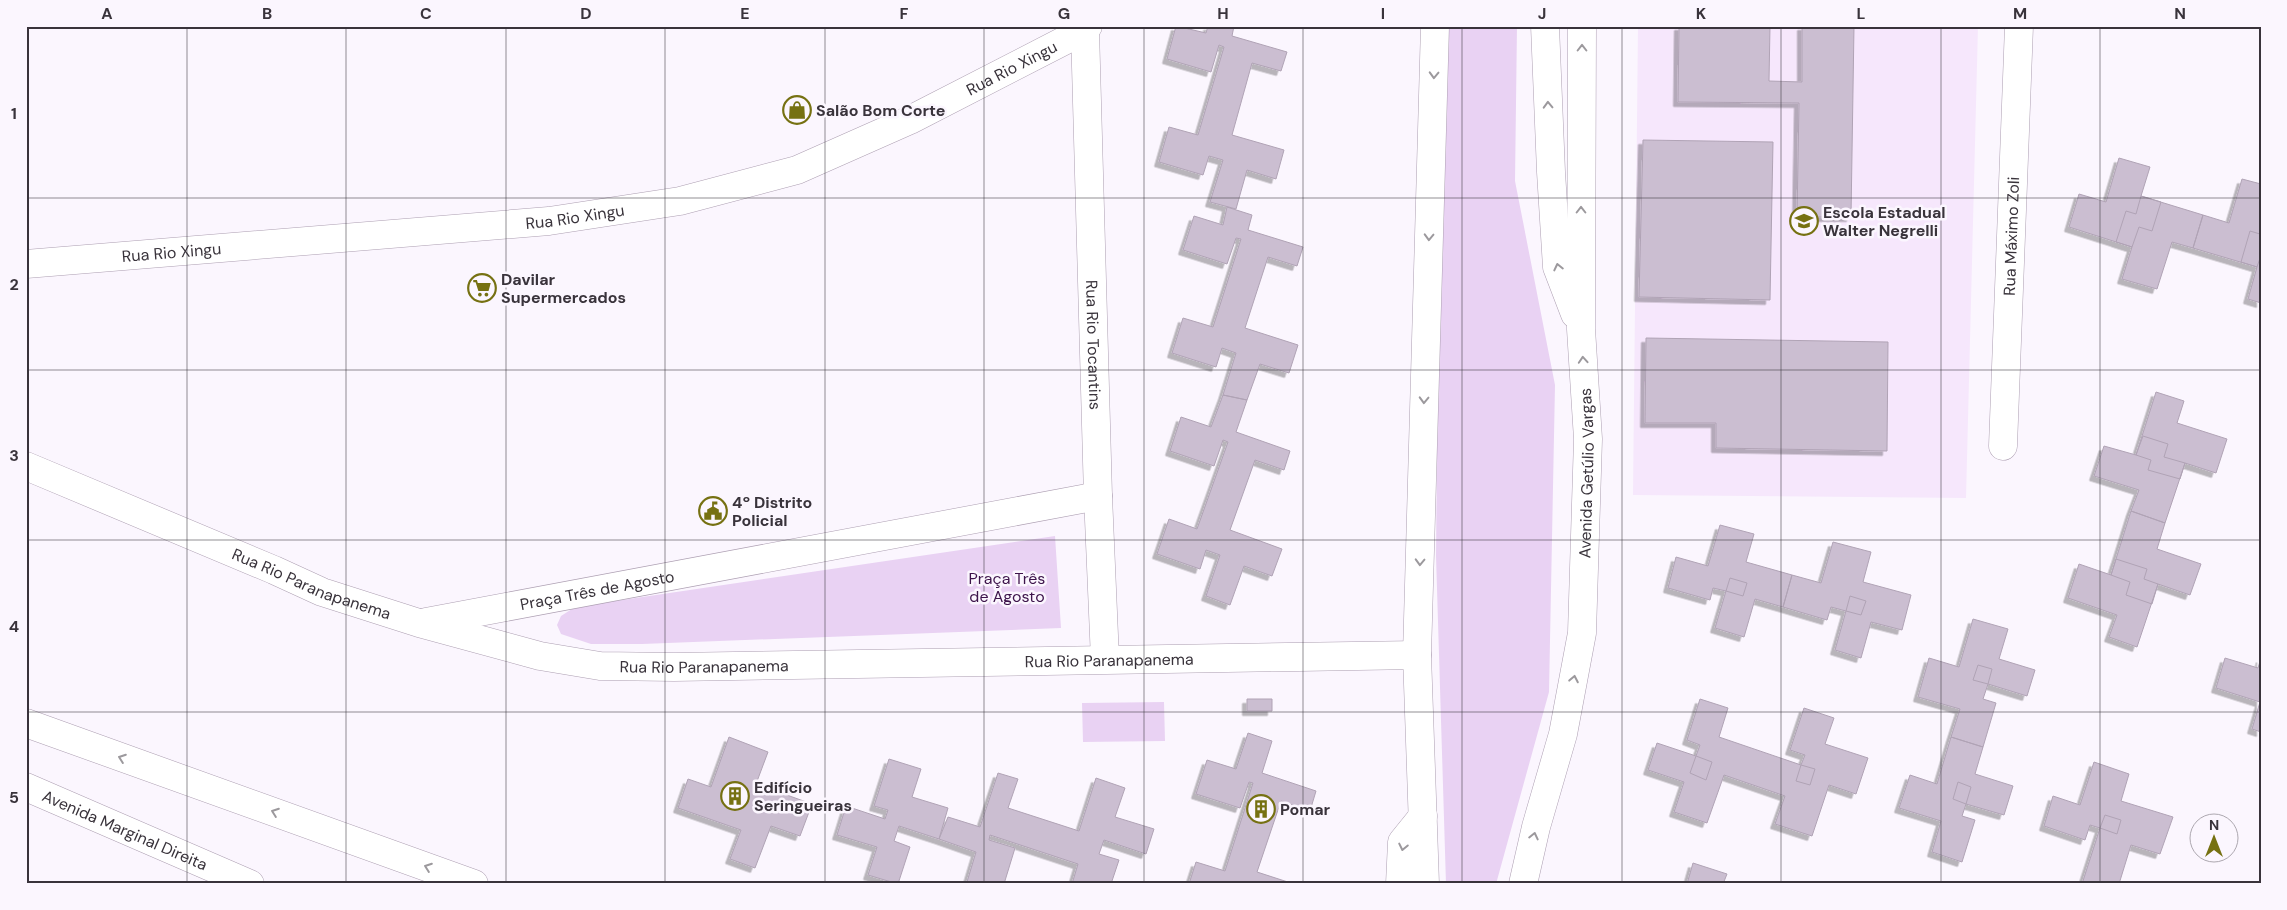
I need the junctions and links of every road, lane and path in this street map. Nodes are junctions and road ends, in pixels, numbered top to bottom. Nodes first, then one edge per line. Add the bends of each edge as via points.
1 (1435, 26) edge
2 (1545, 26) edge
3 (1582, 26) edge
4 (2019, 26) edge
5 (1087, 28) edge
6 (26, 264) edge
7 (1581, 329) junction
8 (2003, 446) dead end
9 (26, 466) edge
10 (1098, 496) junction
11 (419, 623) junction
12 (1417, 655) junction
13 (1105, 659) junction
14 (26, 723) edge
15 (26, 787) edge
16 (1423, 816) junction
17 (250, 884) edge
18 (474, 884) edge
19 (1400, 884) edge
20 (1425, 884) edge
21 (1523, 884) edge

1 -> 12 main road
7 -> 2 main road via 1557,267
7 -> 3 main road, Avenida Getúlio Vargas
4 - 8 main road, Rua Máximo Zoli
5 - 6 main road, Rua Rio Xingu via 910,120 797,170 680,201 549,221
5 - 10 main road, Rua Rio Tocantins
21 -> 7 main road, Avenida Getúlio Vargas via 1563,734 1582,633 1588,439
9 - 11 main road, Rua Rio Paranapanema via 322,592
10 - 11 main road, Praça Três de Agosto
10 - 13 main road, Rua Rio Tocantins
11 - 13 main road, Rua Rio Paranapanema via 540,656 600,666
12 - 13 main road, Rua Rio Paranapanema
12 - 16 main road
18 -> 14 main road
15 - 17 main road, Avenida Marginal Direita
16 -> 19 main road via 1402,842
16 - 20 main road

